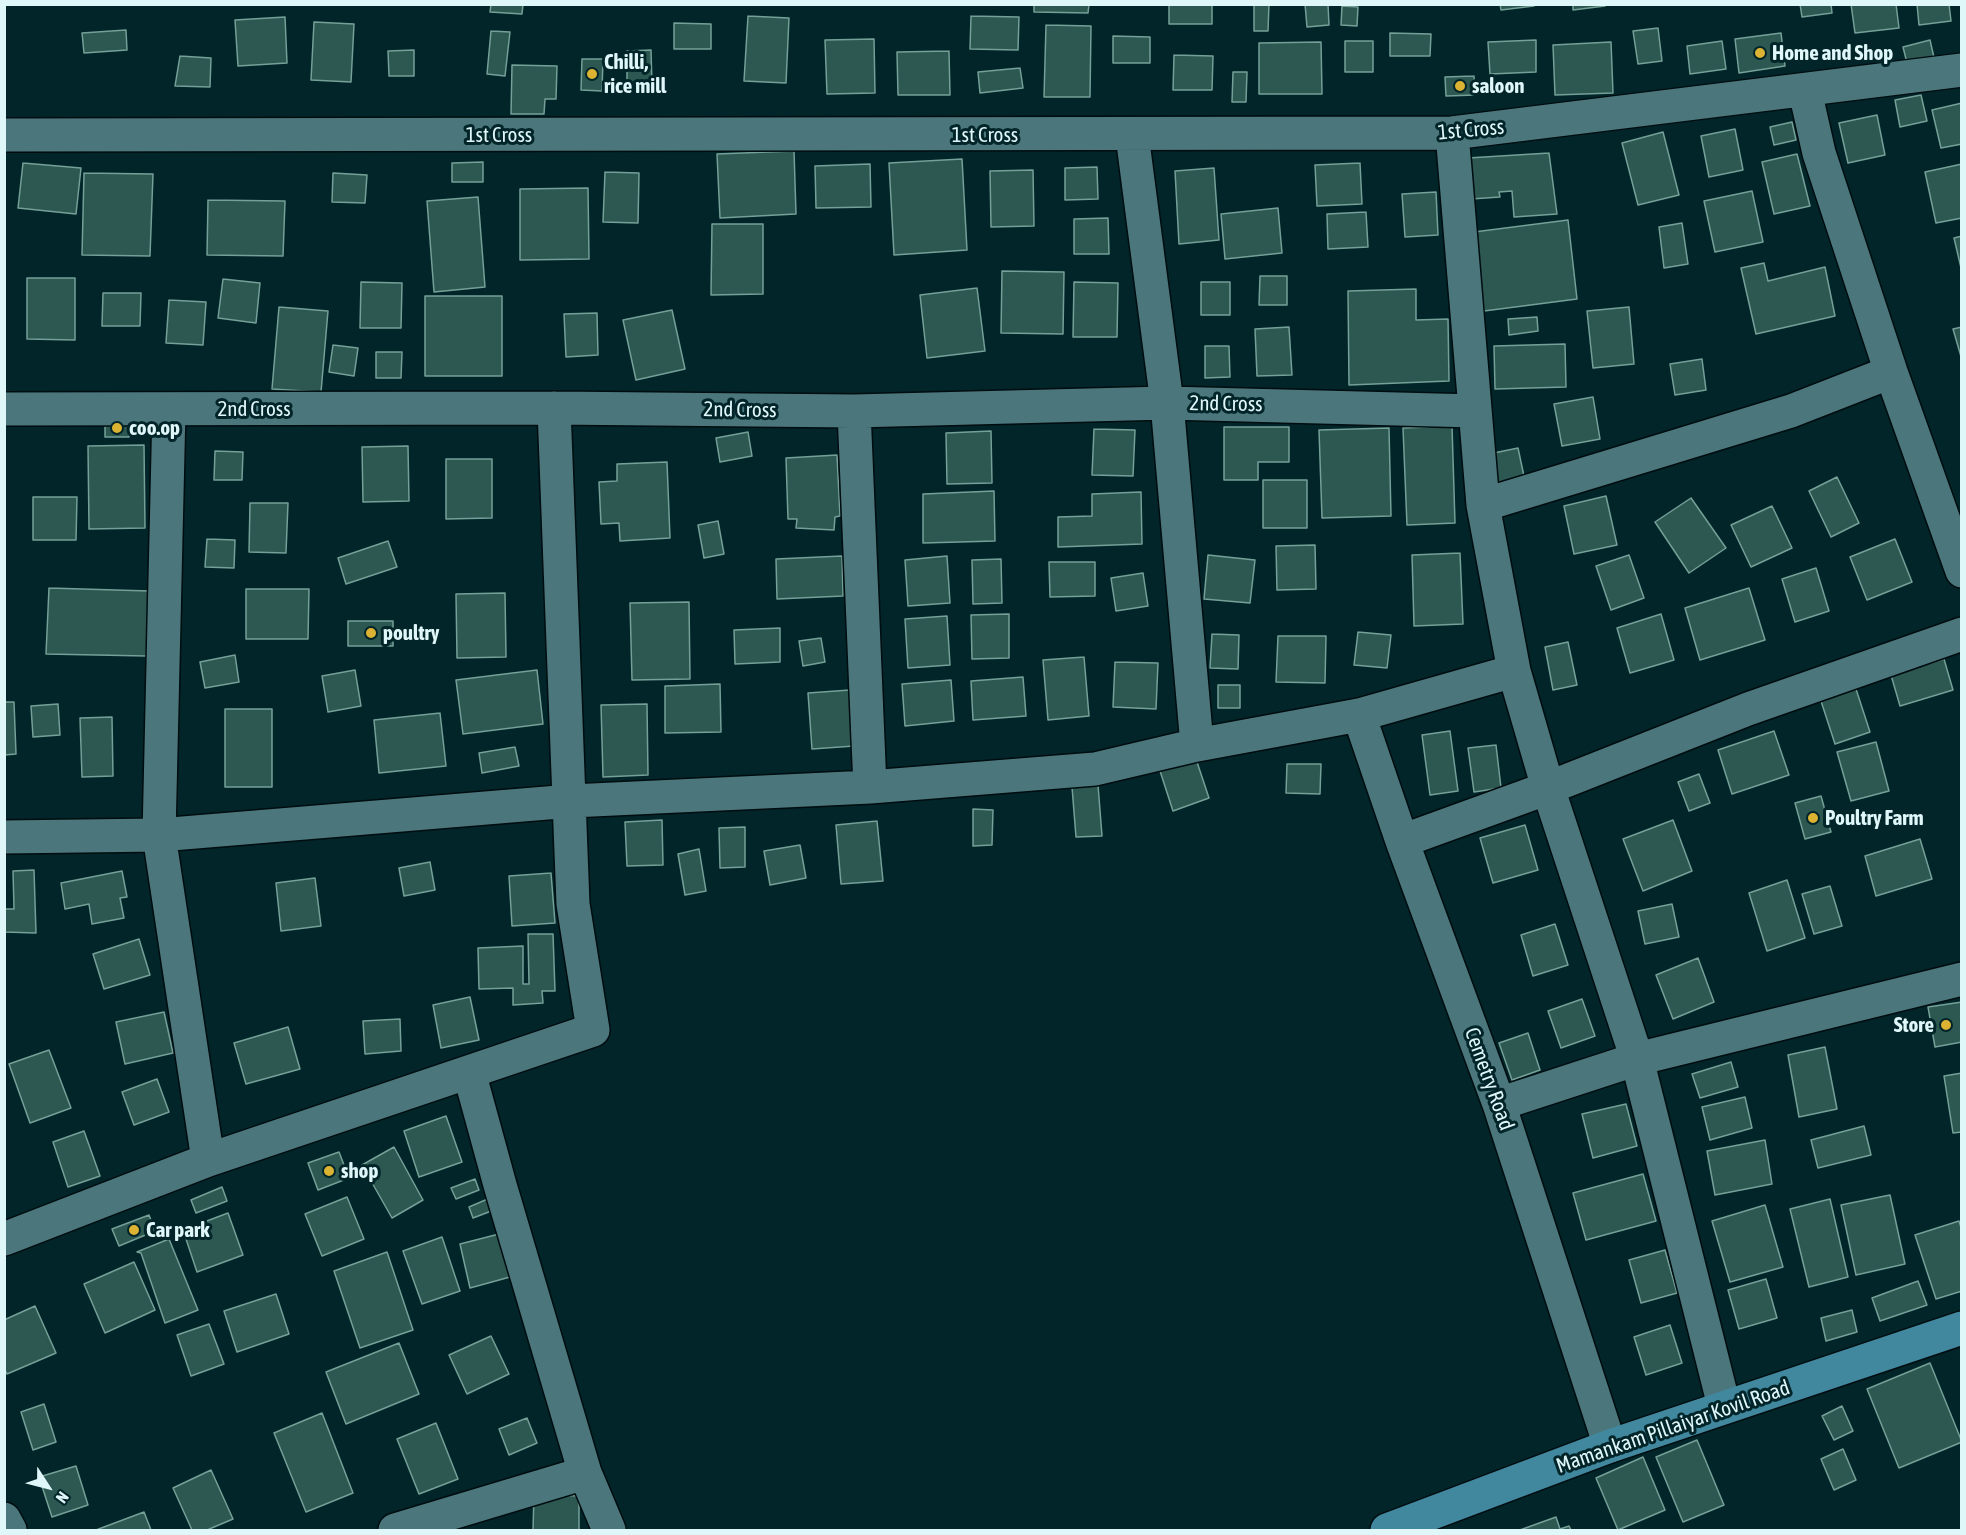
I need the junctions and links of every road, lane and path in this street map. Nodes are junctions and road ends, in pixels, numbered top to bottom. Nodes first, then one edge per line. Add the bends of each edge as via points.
1 (1962, 70) edge
2 (1805, 91) junction
3 (1452, 133) junction
4 (4, 135) edge
5 (1132, 135) junction
6 (1891, 372) junction
7 (1167, 403) junction
8 (554, 408) junction
9 (4, 409) edge
10 (169, 409) junction
11 (854, 411) junction
12 (1475, 411) junction
13 (1482, 505) junction
14 (1962, 571) edge
15 (1962, 634) edge
16 (1514, 672) junction
17 (1359, 715) junction
18 (1197, 745) junction
19 (870, 787) junction
20 (1548, 788) junction
21 (571, 801) junction
22 (159, 835) junction
23 (4, 837) edge
24 (1402, 841) junction
25 (1962, 979) edge
26 (1637, 1059) junction
27 (469, 1072) junction
28 (1499, 1104) junction
29 (208, 1160) junction
30 (4, 1239) edge
31 (1962, 1328) edge
32 (1724, 1406) junction
33 (1610, 1446) junction
34 (585, 1473) junction
35 (4, 1519) edge
36 (10, 1530) edge
37 (395, 1530) edge
38 (609, 1530) edge
39 (1387, 1530) edge

1 - 2 street, 1st Cross
2 - 3 street, 1st Cross
2 - 6 street via 1819,153
3 - 5 street, 1st Cross
3 - 12 street
4 - 5 street, 1st Cross
5 - 7 street
6 - 13 street via 1791,411
6 - 14 street
7 - 11 street, 2nd Cross
7 - 12 street, 2nd Cross
7 - 18 street
8 - 10 street, 2nd Cross
8 - 11 street, 2nd Cross
8 - 21 street
9 - 10 street, 2nd Cross
10 - 22 street
11 - 19 street
12 - 13 street
13 - 16 street
15 - 20 street via 1748,709
16 - 17 street
16 - 20 street
17 - 18 street
17 - 24 street, Cemetry Road
18 - 19 street via 1095,769
19 - 21 street
20 - 24 street
20 - 26 street
21 - 22 street
21 - 27 street via 573,904 593,1030
22 - 23 street
22 - 29 street
24 - 28 street, Cemetry Road
25 - 26 street
26 - 28 street
26 - 32 street
27 - 29 street
27 - 34 street
28 - 33 street, Cemetry Road
29 - 30 street
31 - 32 main road, Mamankam Pillaiyar Kovil Road
32 - 33 main road, Mamankam Pillaiyar Kovil Road
33 - 39 main road, Mamankam Pillaiyar Kovil Road
34 - 37 street
34 - 38 street
35 - 36 street

